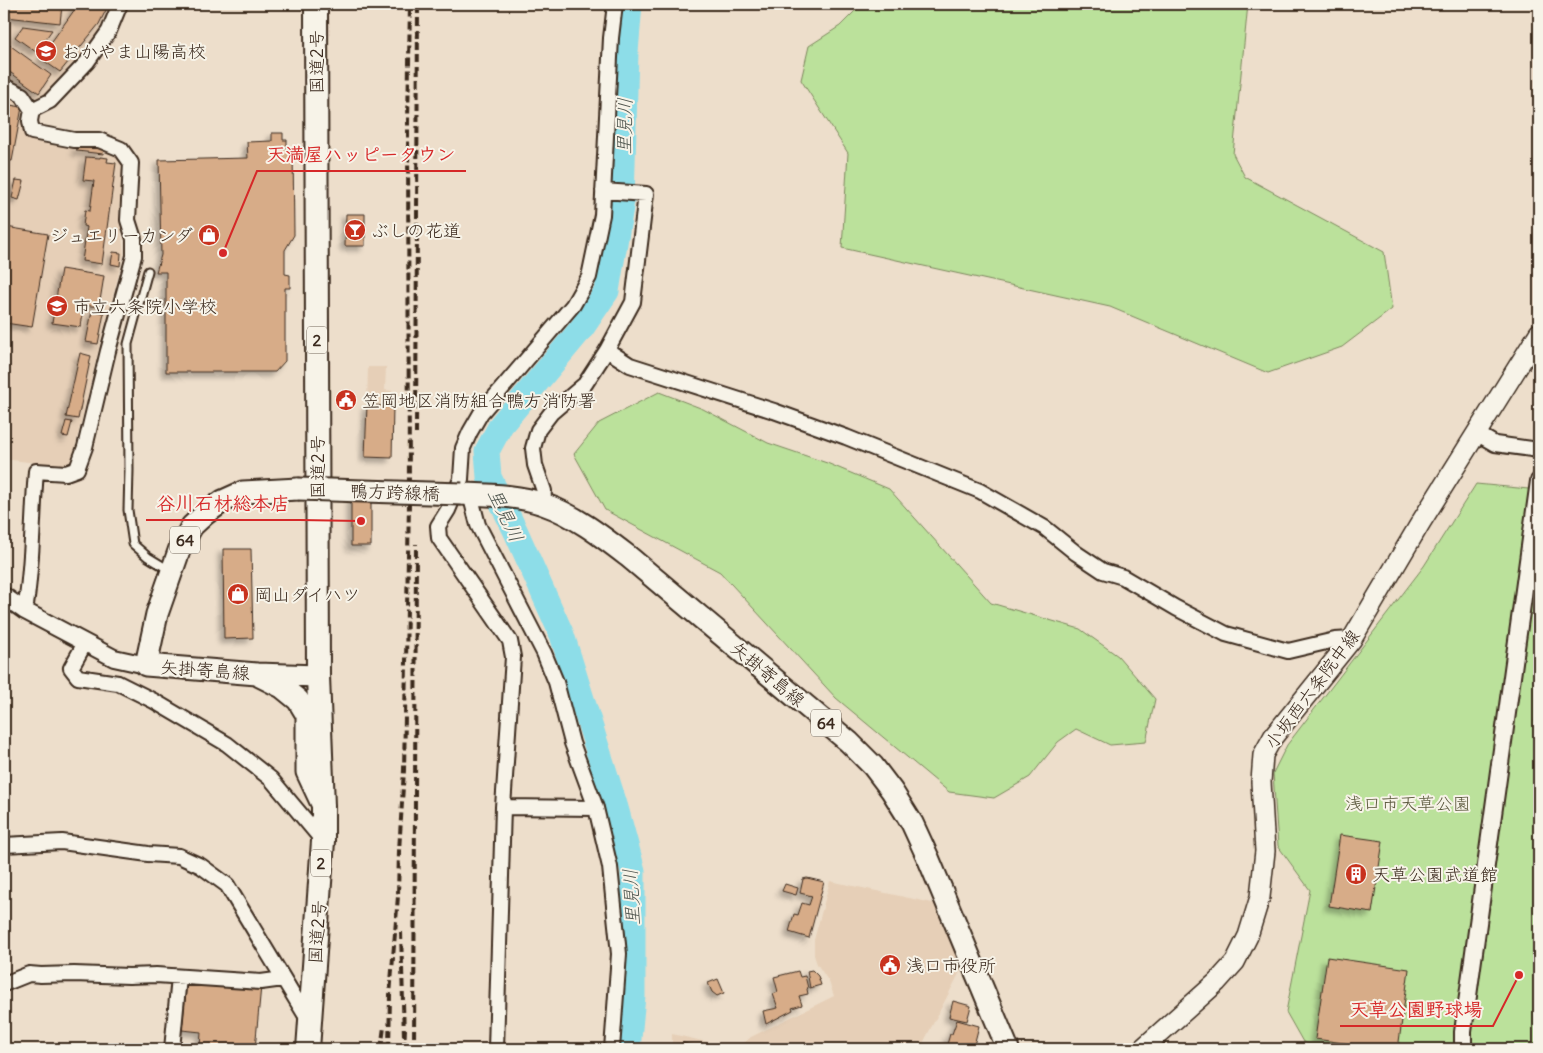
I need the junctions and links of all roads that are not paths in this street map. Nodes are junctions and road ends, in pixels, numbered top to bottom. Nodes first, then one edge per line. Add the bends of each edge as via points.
1 (120, 4) edge
2 (316, 4) edge
3 (615, 4) edge
4 (4, 86) edge
5 (32, 110) junction
6 (603, 191) junction
7 (148, 271) dead end
8 (1539, 333) edge
9 (607, 350) junction
10 (1476, 433) junction
11 (1539, 450) edge
12 (1539, 481) edge
13 (298, 489) joint
14 (471, 494) junction
15 (534, 501) junction
16 (172, 571) junction
17 (4, 596) edge
18 (25, 610) junction
19 (1352, 639) junction
20 (86, 643) junction
21 (146, 666) junction
22 (257, 674) junction
23 (318, 676) junction
24 (323, 806) junction
25 (503, 807) junction
26 (596, 808) junction
27 (322, 841) junction
28 (4, 845) edge
29 (178, 977) junction
30 (283, 979) junction
31 (4, 984) edge
32 (310, 1024) junction
33 (172, 1049) edge
34 (308, 1049) edge
35 (496, 1049) edge
36 (612, 1049) edge
37 (1008, 1049) edge
38 (1142, 1049) edge
39 (1463, 1049) edge

1 - 5 street via 109,30 88,62 50,101
2 - 23 highway, 国道2号 / 2
3 - 6 street
4 - 5 street via 22,95
5 - 18 street via 32,132 74,140 100,140 121,149 131,163 128,220 134,239 134,256 77,469 66,473 36,471 33,551
6 - 9 street via 646,194 633,302
6 - 25 street via 602,215 589,277 573,305 481,413 464,448 461,479 438,526 439,538 510,640 513,657
7 - 16 lane via 128,344 128,510 134,544
8 - 10 main road, 小坂西六条院中線
9 - 15 street via 585,384 551,413 538,430 533,448 544,490
9 - 19 street via 630,365 774,411 980,491 1045,528 1103,571 1123,577 1226,634 1288,651
10 - 11 street via 1496,444
10 - 19 main road, 小坂西六条院中線
12 - 39 street
13 - 14 main road, 鴨方跨線橋 / 64, bridge
13 - 16 main road, 矢掛寄島線 / 64 via 243,492 223,502 192,526
14 - 15 main road, 矢掛寄島線 / 64
14 - 26 street via 478,525 544,652 556,682 572,742
15 - 37 main road, 矢掛寄島線 / 64 via 568,516 629,557 874,766 902,807 926,853
16 - 21 main road, 矢掛寄島線 / 64 via 157,614
17 - 18 street
18 - 20 street
19 - 38 main road, 小坂西六条院中線 via 1273,737 1263,755 1261,782 1265,851 1260,897 1248,936 1235,962
20 - 21 street via 114,658
20 - 27 street via 71,668 78,677 118,683 154,700 228,744 271,779
21 - 22 main road, 矢掛寄島線
22 - 23 main road, 矢掛寄島線
22 - 24 main road via 291,694 307,715 306,772
23 - 24 highway, 国道2号 / 2
24 - 27 highway, 国道2号 / 2
25 - 26 street
25 - 35 street
26 - 36 street via 610,867 618,954
27 - 32 highway, 国道2号 / 2
28 - 30 street via 62,842 179,856 201,866 227,885
29 - 30 street via 261,982
29 - 31 street via 29,974
29 - 33 street
30 - 32 street
32 - 34 highway, 国道2号 / 2

